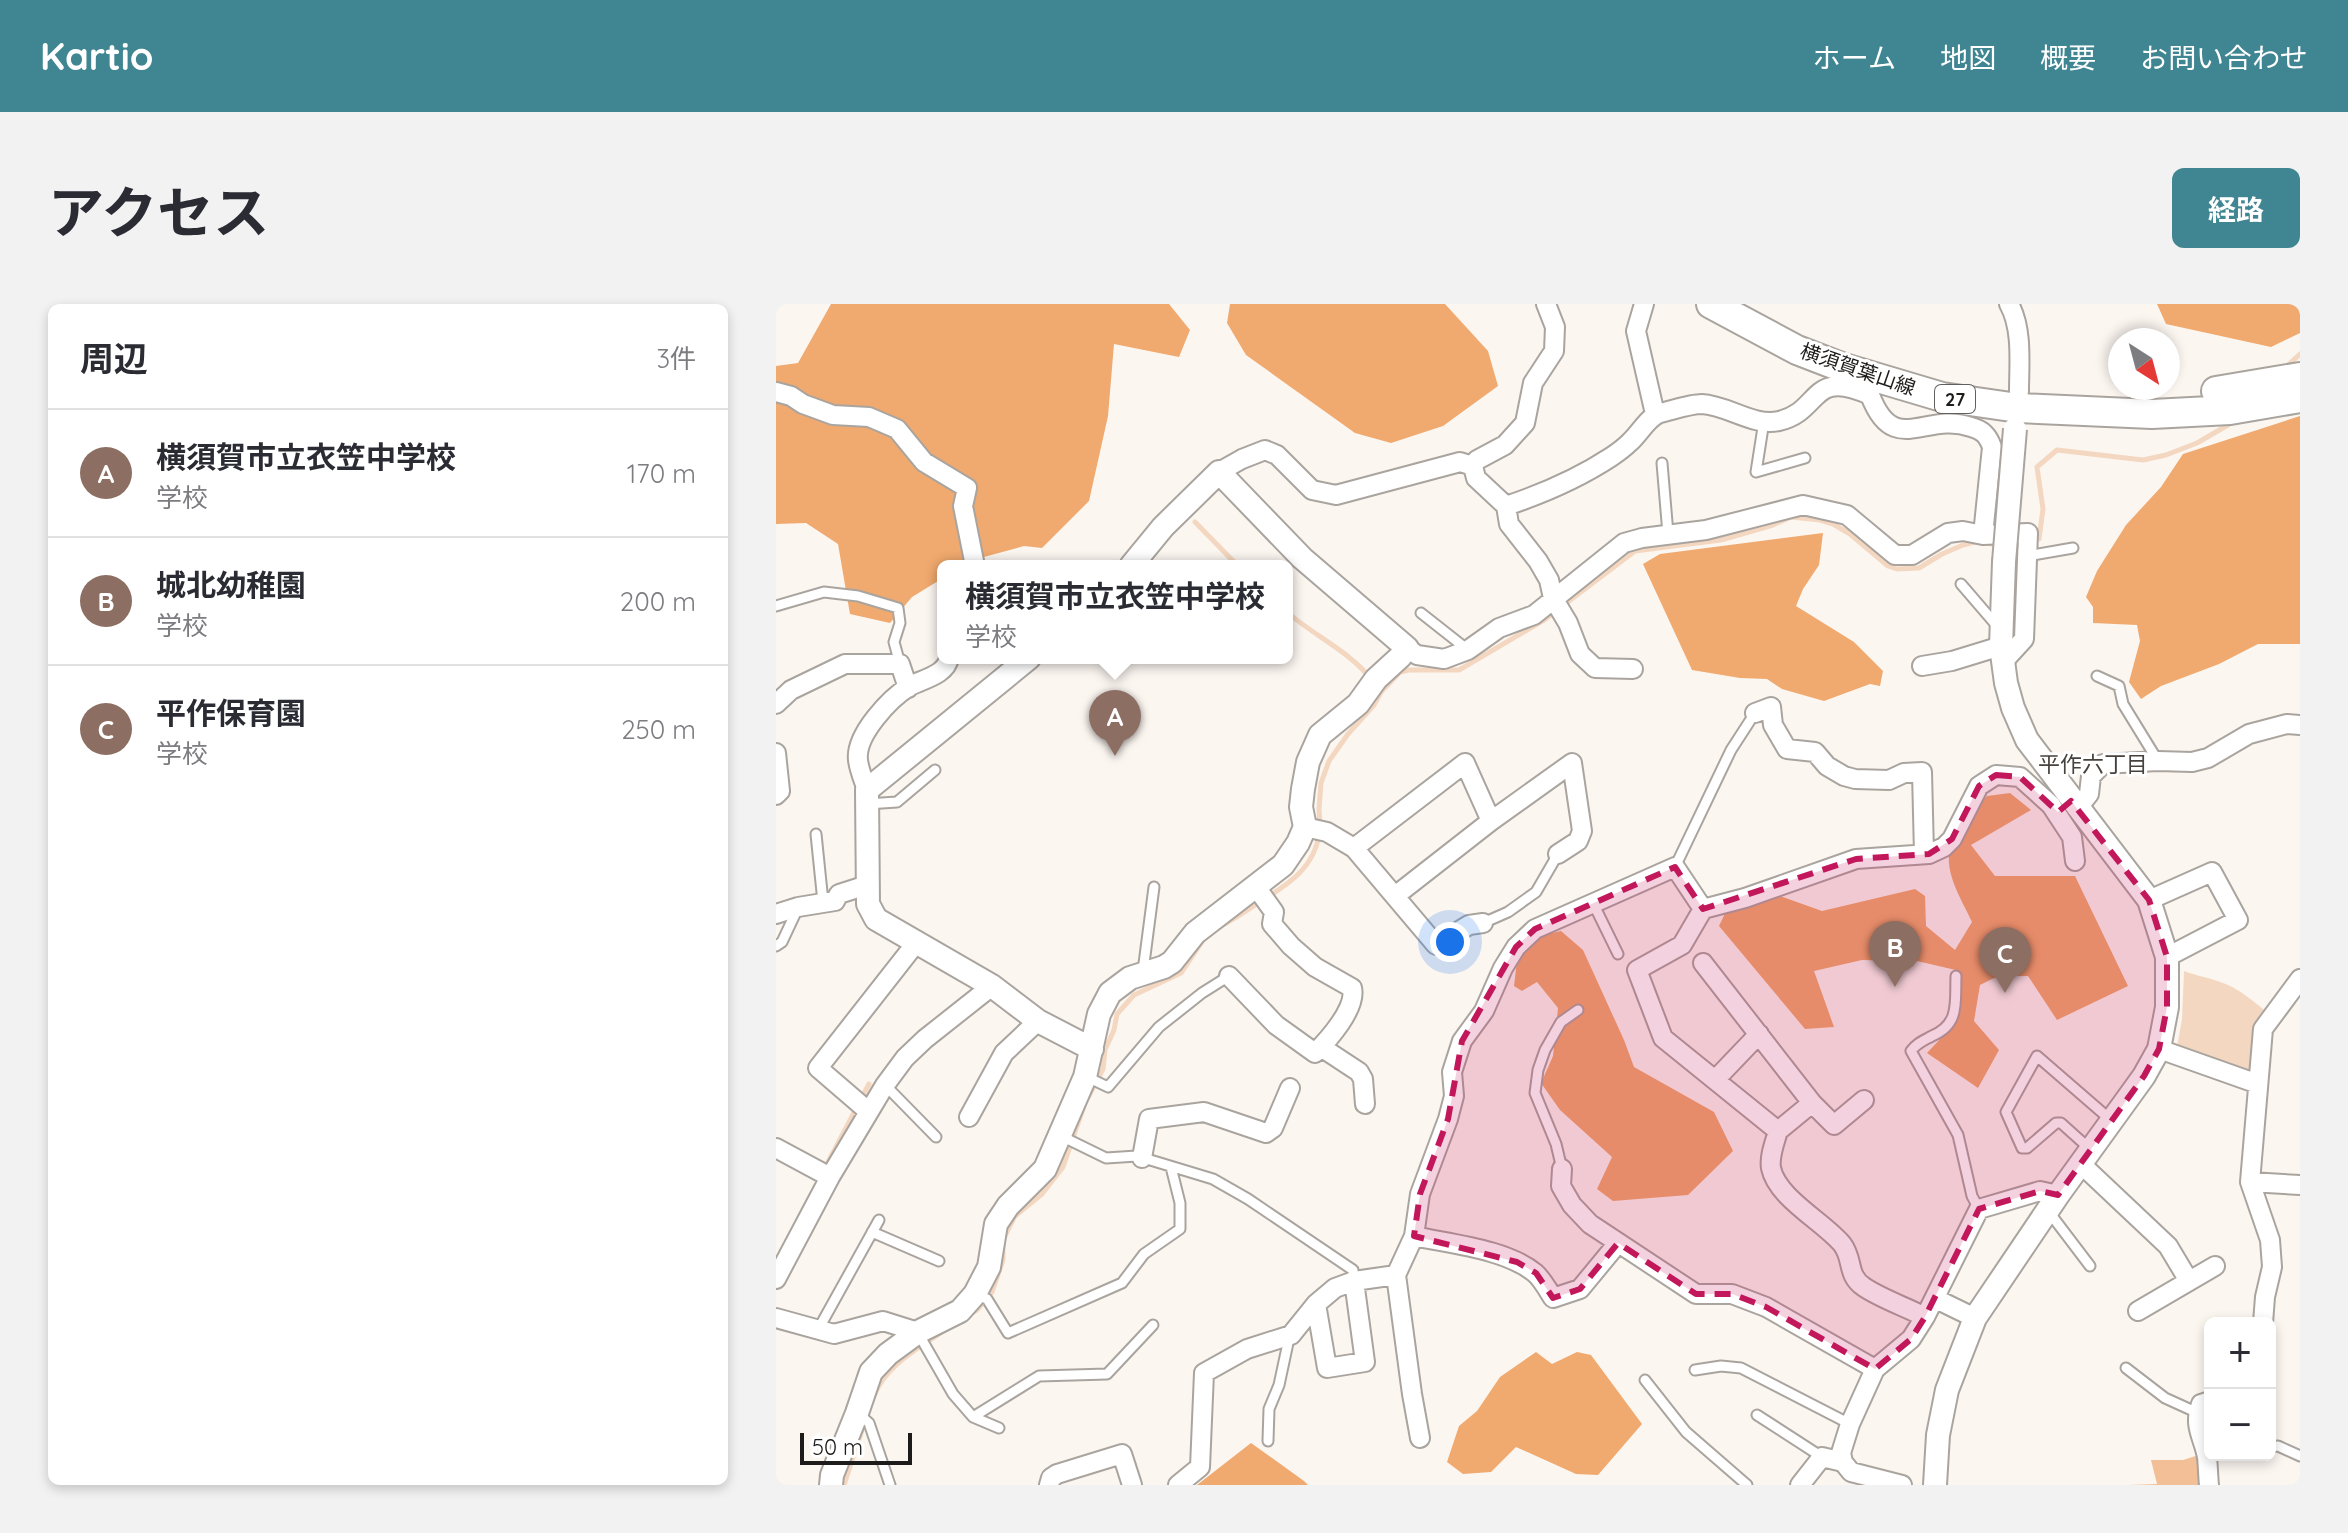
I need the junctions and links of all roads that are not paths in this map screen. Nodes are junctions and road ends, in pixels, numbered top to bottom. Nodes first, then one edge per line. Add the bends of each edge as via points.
1 (1546, 304) edge
2 (1644, 304) edge
3 (1711, 304) edge
4 (1748, 304) edge
5 (2009, 304) edge
6 (2297, 391) edge
7 (776, 392) edge
8 (2017, 410) junction
9 (1655, 414) junction
10 (1764, 421) junction
11 (1805, 458) dead end
12 (1662, 463) dead end
13 (1473, 466) junction
14 (1219, 472) junction
15 (1506, 506) junction
16 (1668, 534) junction
17 (1983, 535) junction
18 (2073, 548) dead end
19 (2027, 556) junction
20 (974, 560) edge
21 (1136, 560) edge
22 (1961, 584) dead end
23 (1553, 598) junction
24 (776, 606) edge
25 (1421, 613) dead end
26 (2001, 646) junction
27 (1407, 648) junction
28 (1468, 650) junction
29 (900, 664) junction
30 (948, 664) edge
31 (1022, 664) edge
32 (1922, 666) dead end
33 (1633, 669) dead end
34 (2097, 676) dead end
35 (908, 688) junction
36 (776, 704) edge
37 (1755, 713) joint
38 (2300, 725) edge
39 (776, 753) edge
40 (2158, 761) junction
41 (935, 770) dead end
42 (776, 795) edge
43 (867, 797) junction
44 (2068, 808) junction
45 (1491, 821) junction
46 (1305, 827) junction
47 (816, 834) dead end
48 (1354, 848) junction
49 (1558, 854) joint
50 (1924, 854) junction
51 (2075, 861) dead end
52 (1675, 867) junction
53 (867, 885) junction
54 (1154, 887) dead end
55 (1262, 895) junction
56 (1395, 896) junction
57 (2149, 900) junction
58 (823, 902) junction
59 (1593, 903) junction
60 (798, 907) junction
61 (1703, 909) junction
62 (776, 914) edge
63 (1483, 923) joint
64 (916, 943) junction
65 (776, 946) edge
66 (1618, 954) dead end
67 (2167, 957) junction
68 (1703, 963) dead end
69 (1143, 974) junction
70 (1229, 976) joint
71 (1956, 976) dead end
72 (2300, 979) edge
73 (992, 986) junction
74 (2283, 1004) junction
75 (1578, 1010) dead end
76 (2300, 1013) edge
77 (1038, 1021) junction
78 (1759, 1034) junction
79 (1321, 1047) junction
80 (1092, 1049) junction
81 (2159, 1049) junction
82 (1085, 1077) junction
83 (1715, 1080) junction
84 (2258, 1084) junction
85 (885, 1085) junction
86 (1290, 1088) dead end
87 (1864, 1100) dead end
88 (1812, 1103) junction
89 (1365, 1104) dead end
90 (868, 1111) junction
91 (969, 1117) dead end
92 (2112, 1121) junction
93 (1778, 1131) junction
94 (1059, 1135) junction
95 (936, 1137) dead end
96 (776, 1148) edge
97 (2086, 1157) junction
98 (1142, 1158) junction
99 (1171, 1167) junction
100 (1562, 1169) joint
101 (830, 1177) junction
102 (2250, 1182) junction
103 (2300, 1185) edge
104 (2053, 1203) junction
105 (1979, 1209) junction
106 (879, 1220) dead end
107 (872, 1232) junction
108 (1414, 1236) junction
109 (1618, 1243) junction
110 (939, 1261) dead end
111 (2090, 1266) dead end
112 (2215, 1266) dead end
113 (1396, 1275) junction
114 (776, 1279) edge
115 (1354, 1281) junction
116 (2189, 1281) junction
117 (975, 1294) junction
118 (1936, 1299) junction
119 (1316, 1304) junction
120 (2138, 1311) dead end
121 (1925, 1317) junction
122 (2263, 1317) edge
123 (776, 1318) edge
124 (1975, 1318) junction
125 (1153, 1325) dead end
126 (819, 1328) junction
127 (918, 1332) junction
128 (1291, 1335) junction
129 (2126, 1368) dead end
130 (1875, 1369) junction
131 (1695, 1370) dead end
132 (1645, 1380) dead end
133 (2204, 1407) edge
134 (857, 1413) junction
135 (1757, 1415) dead end
136 (973, 1417) junction
137 (1850, 1424) junction
138 (999, 1428) dead end
139 (1420, 1438) dead end
140 (1268, 1441) dead end
141 (2204, 1446) edge
142 (2276, 1446) edge
143 (2300, 1456) edge
144 (1822, 1457) junction
145 (2208, 1461) edge
146 (1843, 1462) junction
147 (1891, 1484) edge
148 (831, 1485) edge
149 (890, 1485) edge
150 (1049, 1485) edge
151 (1132, 1485) edge
152 (1178, 1485) edge
153 (1747, 1485) edge
154 (1800, 1485) edge
155 (1935, 1485) edge
156 (2209, 1485) edge

1 - 13 street via 1555,327 1554,351 1533,383 1525,423 1505,445
2 - 9 street via 1636,331
3 - 8 main road, 横須賀葉山線 / 27 via 1841,367 1942,397
4 - 8 main road, 横須賀葉山線 / 27 via 1848,352 1945,381
5 - 8 street via 2020,354
6 - 8 main road, 横須賀葉山線 / 27 via 2224,400 2154,395
7 - 20 street via 833,415 869,417 897,429 924,462 967,488 963,506
8 - 26 street, bridge
9 - 10 street via 1702,404
9 - 15 street via 1610,458 1542,494
10 - 11 lane via 1756,472
10 - 17 street via 1793,415 1820,393 1841,385 1870,395 1877,414 1897,428 1958,422 1980,430 1992,447
12 - 16 lane
13 - 14 street via 1460,462 1336,495 1312,490 1265,450
13 - 15 street via 1476,478
14 - 21 street
14 - 27 street via 1302,558
15 - 23 street via 1509,524 1538,561
16 - 17 street via 1706,530 1803,505 1847,515 1895,555 1912,555 1948,533
16 - 23 street via 1624,543
17 - 19 street via 2028,533
18 - 19 lane
19 - 26 street via 2024,639
22 - 26 lane via 1995,625
23 - 28 street via 1534,615 1499,628
23 - 33 street via 1587,663
24 - 29 lane via 824,592 898,608 894,642
25 - 28 lane
26 - 32 street
26 - 44 street via 2013,708
27 - 28 street via 1444,659
27 - 46 street via 1358,704 1320,735 1303,789
29 - 35 street
29 - 36 street via 845,664 791,690
30 - 35 street
31 - 43 street
34 - 40 lane via 2119,686 2123,704
35 - 43 street via 871,722 859,743
37 - 50 street via 1771,707 1773,725 1787,749 1815,752 1844,776 1889,780 1922,772
37 - 52 lane via 1731,750
38 - 40 street via 2249,734 2208,758
39 - 42 street
40 - 44 street via 2103,764 2091,776 2089,794
41 - 43 lane via 897,802
43 - 53 street
44 - 50 street via 2020,777 1996,775 1979,786 1952,839
44 - 51 street
44 - 57 street
45 - 48 street via 1465,763
45 - 49 street via 1572,763 1582,831 1578,841
45 - 56 street
46 - 48 street via 1327,832
46 - 55 street
47 - 58 lane
48 - 56 street
49 - 63 lane via 1536,892
50 - 61 street via 1856,859
52 - 59 street
52 - 61 street
53 - 58 street
53 - 64 street via 876,919
54 - 69 lane
55 - 69 street via 1195,933 1172,962
55 - 79 street via 1274,912 1272,924 1291,946 1354,993
56 - 63 street via 1436,945 1469,925
57 - 67 street
57 - 67 street via 2212,872 2238,920
58 - 60 street
59 - 66 lane
59 - 108 street via 1535,929 1516,947 1484,1011 1462,1041 1452,1072 1454,1096 1420,1194
60 - 62 street
60 - 65 lane
61 - 83 street via 1682,945 1637,970 1663,1038
64 - 73 street
64 - 90 street via 818,1068
67 - 81 street via 2167,1007
68 - 78 street
69 - 80 street via 1110,993 1099,1014
70 - 79 street via 1276,1025 1315,1053
70 - 82 lane via 1159,1027 1108,1087
71 - 105 lane via 1953,1018 1945,1030 1916,1043 1911,1051 1958,1135
72 - 74 street
73 - 77 street
73 - 85 street via 925,1039
74 - 76 street
74 - 84 street via 2263,1029
75 - 100 lane via 1561,1022 1545,1050 1535,1093
77 - 80 street
77 - 91 street via 1004,1053
78 - 83 street
78 - 88 street
79 - 89 street via 1359,1072
80 - 82 street
81 - 84 street
81 - 92 street
82 - 94 street
83 - 93 street
84 - 102 street
85 - 90 street
85 - 95 lane
86 - 98 street via 1266,1133 1204,1112 1149,1119
87 - 88 street via 1834,1125
88 - 93 street
90 - 101 street
92 - 97 street
92 - 97 lane via 2037,1056 2006,1112 2022,1148 2061,1123
93 - 121 street via 1771,1168 1780,1185 1843,1245 1852,1275 1862,1286
94 - 98 lane via 1106,1158
94 - 117 street via 1045,1169 996,1224 989,1267
96 - 101 street
97 - 104 street
97 - 116 street via 2168,1246
98 - 99 lane
99 - 115 lane via 1213,1179 1248,1199 1353,1270
99 - 117 lane via 1180,1229 1144,1254 1122,1283 1008,1333 987,1299
100 - 109 street via 1561,1186 1572,1205
101 - 114 street
102 - 103 street
102 - 122 street via 2270,1240 2272,1267
104 - 105 street via 2040,1191
104 - 111 lane
104 - 124 street
105 - 118 street
106 - 107 lane
107 - 110 lane
107 - 126 lane
108 - 109 street via 1517,1262 1536,1273 1553,1298 1580,1289
108 - 113 street
109 - 130 street via 1696,1294 1732,1294 1766,1307
112 - 116 street
113 - 115 street
113 - 139 street
115 - 119 street
115 - 119 street via 1365,1362 1327,1368
116 - 120 street
117 - 127 street via 960,1311
118 - 121 street
118 - 124 street
119 - 128 street
121 - 130 street via 1911,1339
123 - 126 street
124 - 155 street via 1947,1390
125 - 136 lane via 1107,1374 1039,1376
126 - 127 street via 834,1334 883,1321
127 - 134 street via 871,1372
127 - 136 lane via 953,1394
128 - 140 lane via 1269,1409
128 - 152 street via 1247,1349 1204,1373 1200,1467
129 - 133 lane via 2165,1398
130 - 137 street
131 - 137 lane via 1741,1368
132 - 153 lane via 1686,1432
133 - 141 street via 2198,1433
134 - 148 street
134 - 149 lane via 869,1423
135 - 144 lane
136 - 138 lane
137 - 146 street
142 - 143 lane
144 - 146 street
144 - 154 street
145 - 156 street
146 - 147 street via 1851,1472
150 - 151 street via 1057,1474 1122,1454

